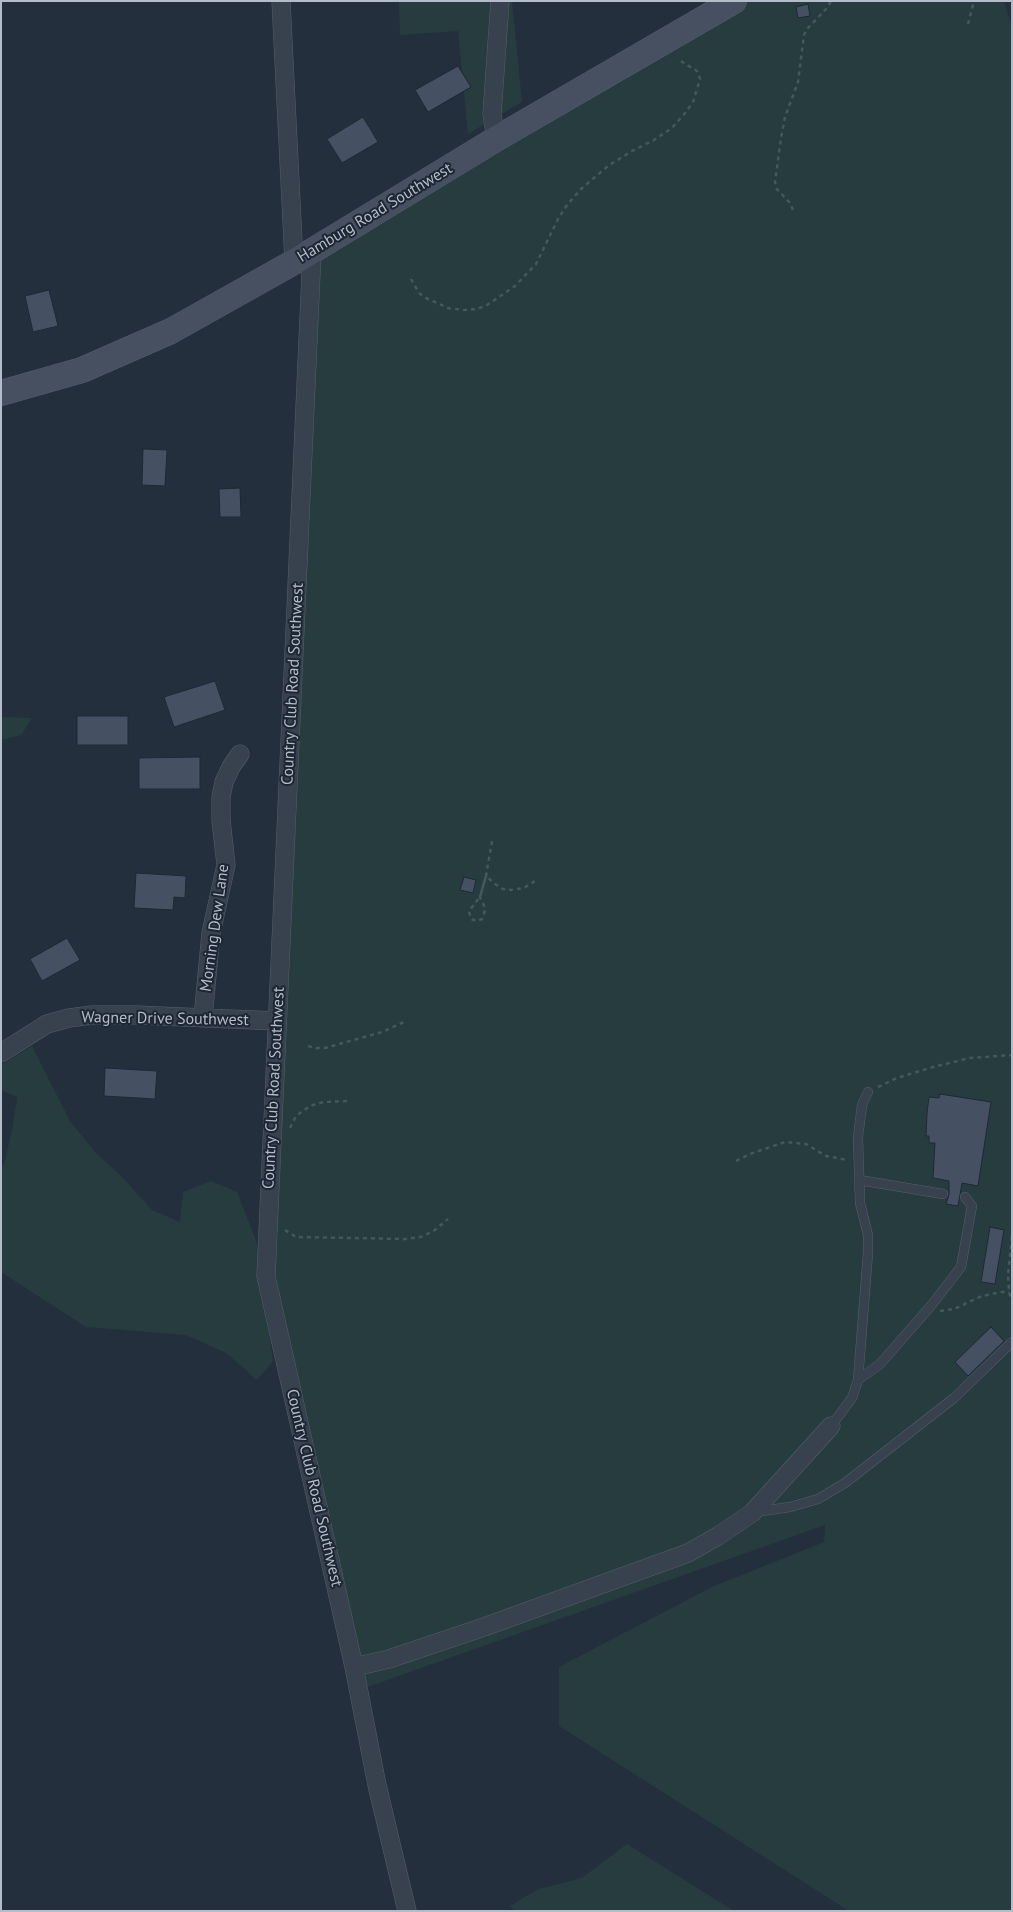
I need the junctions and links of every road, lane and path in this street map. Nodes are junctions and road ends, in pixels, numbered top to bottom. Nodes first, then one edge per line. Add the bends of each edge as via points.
1 (281, 1) edge
2 (500, 1) edge
3 (734, 1) edge
4 (831, 1) edge
5 (974, 1) edge
6 (968, 24) dead end
7 (679, 60) dead end
8 (496, 139) junction
9 (793, 210) dead end
10 (303, 256) junction
11 (411, 279) dead end
12 (1, 393) edge
13 (240, 754) dead end
14 (492, 841) dead end
15 (486, 876) junction
16 (538, 879) dead end
17 (480, 897) junction
18 (203, 1018) junction
19 (277, 1021) junction
20 (404, 1022) dead end
21 (308, 1046) dead end
22 (1, 1053) edge
23 (1012, 1055) edge
24 (868, 1092) joint
25 (348, 1102) dead end
26 (288, 1135) dead end
27 (736, 1161) dead end
28 (858, 1161) junction
29 (859, 1180) junction
30 (943, 1194) dead end
31 (965, 1197) dead end
32 (448, 1219) dead end
33 (283, 1224) dead end
34 (1012, 1237) edge
35 (1008, 1284) junction
36 (1012, 1287) edge
37 (1009, 1292) junction
38 (1012, 1302) edge
39 (930, 1307) junction
40 (1012, 1342) edge
41 (858, 1380) junction
42 (831, 1426) joint
43 (752, 1513) junction
44 (354, 1667) junction
45 (407, 1911) edge

1 - 10 street, Country Club Road Southwest
2 - 8 street via 492,114
3 - 8 street, Hamburg Road Southwest
4 - 9 path via 804,35 798,82 781,138 776,188
5 - 6 path
7 - 11 path via 697,71 700,79 686,113 672,128 608,166 582,188 558,219 536,264 515,286 487,305 464,310 442,306 419,294
8 - 10 street, Hamburg Road Southwest
10 - 12 street, Hamburg Road Southwest via 171,331 82,370
10 - 19 street, Country Club Road Southwest
13 - 18 street, Morning Dew Lane via 224,782 221,797 226,864 211,933
14 - 15 path
15 - 16 path via 503,889 510,890 524,888
15 - 17 path
17 - 17 path via 469,911 471,919 477,921 482,919 485,908
18 - 19 street, Wagner Drive Southwest
18 - 22 street, Wagner Drive Southwest via 137,1015 69,1018 47,1024
19 - 44 street, Country Club Road Southwest via 266,1276
20 - 21 path via 382,1032 326,1048
23 - 24 path via 970,1058 933,1067 897,1078
24 - 28 lane via 862,1105
25 - 26 path via 324,1102 302,1111 295,1118
27 - 28 path via 785,1142 806,1144 834,1159
28 - 29 lane
29 - 30 lane
29 - 41 lane via 868,1253
31 - 39 lane via 972,1206 961,1267
32 - 33 path via 435,1230 406,1239 296,1237 285,1230
34 - 35 path
35 - 36 path
35 - 37 path
37 - 38 path
37 - 39 path via 982,1296 943,1312
39 - 41 lane via 880,1364
40 - 43 lane via 954,1398 845,1483 808,1502
41 - 42 lane via 852,1398
42 - 43 street
43 - 44 street via 688,1553 484,1627 389,1659
44 - 45 street, Country Club Road Southwest via 377,1785

